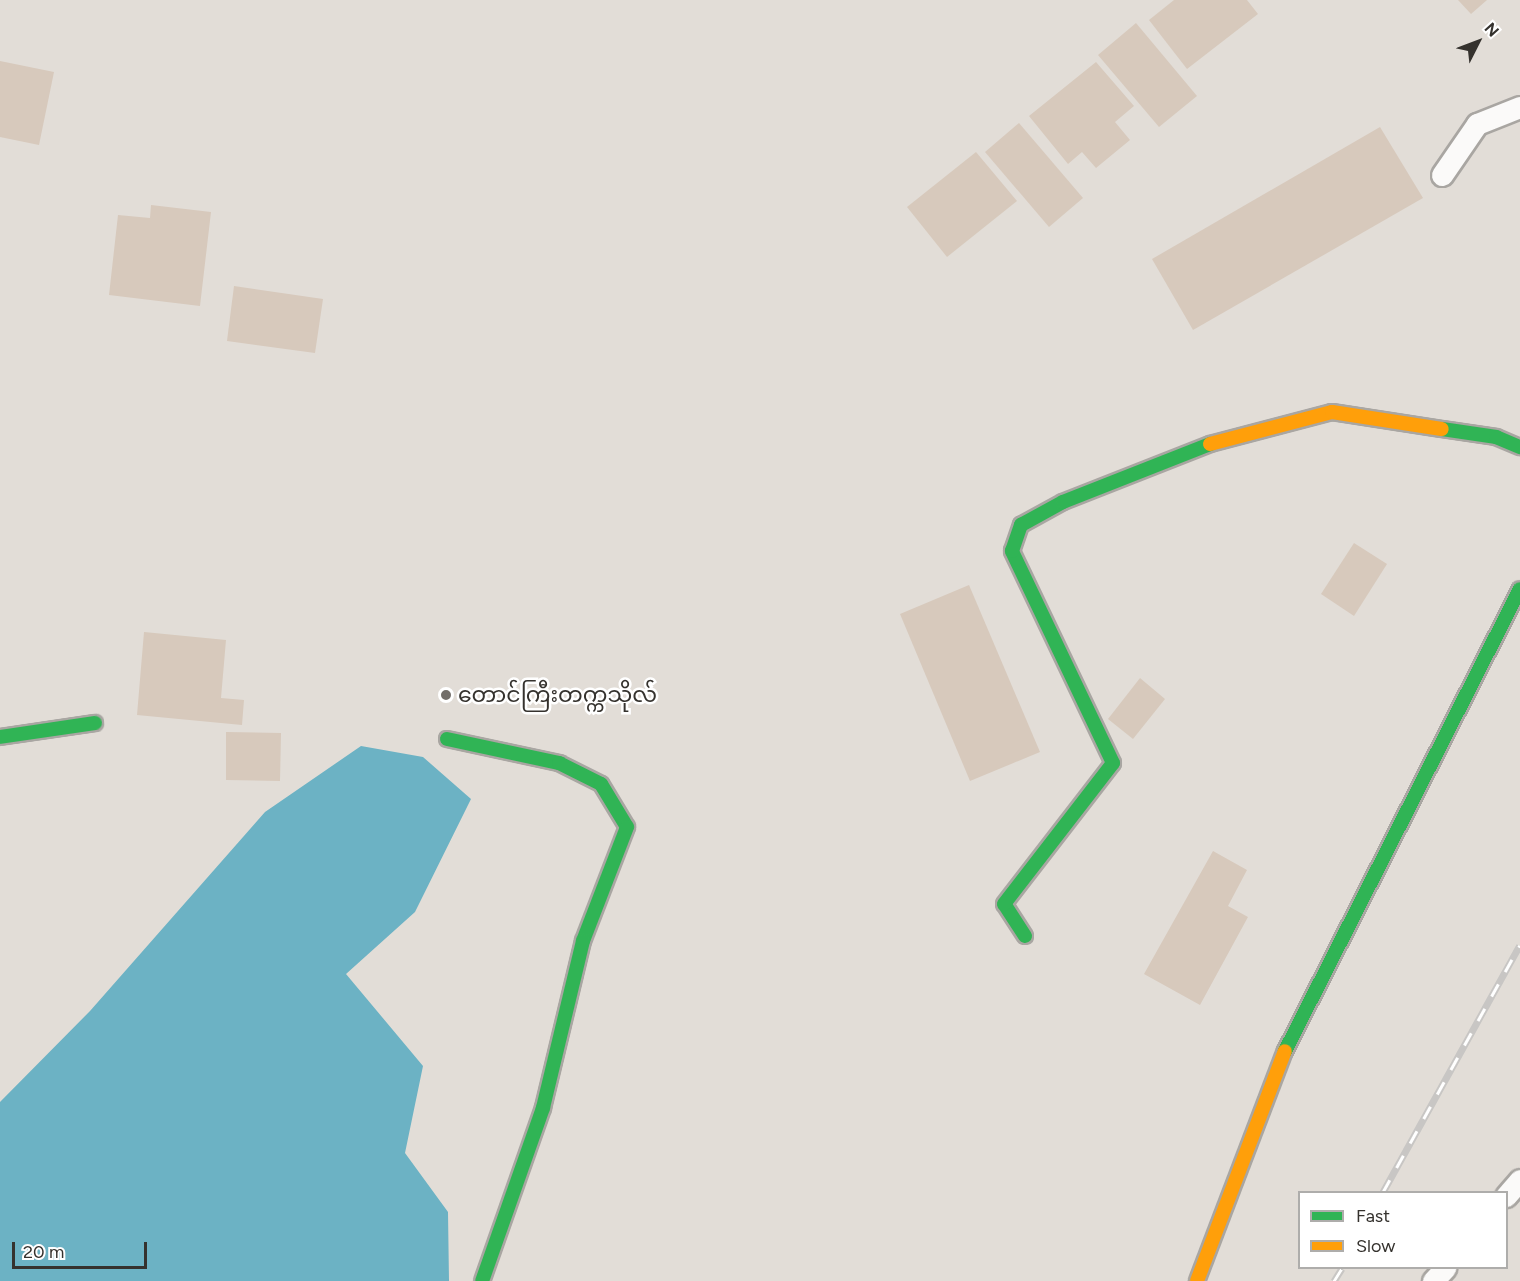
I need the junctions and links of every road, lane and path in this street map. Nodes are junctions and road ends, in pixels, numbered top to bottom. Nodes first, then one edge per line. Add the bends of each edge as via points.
1 (1520, 107) edge
2 (1442, 175) dead end
3 (1520, 447) edge
4 (1520, 589) edge
5 (95, 723) dead end
6 (0, 737) edge
7 (447, 740) dead end
8 (1025, 936) dead end
9 (1520, 1180) edge
10 (1508, 1194) edge
11 (1444, 1269) edge
12 (482, 1281) edge
13 (1197, 1281) edge
14 (1433, 1281) edge

1 - 2 lane via 1478,124
3 - 8 street via 1496,436 1332,412 1216,442 1063,502 1021,525 1012,551 1113,763 1004,904
4 - 13 street via 1292,1034
5 - 6 street
7 - 12 street via 559,763 601,784 627,827 582,941 543,1108
9 - 10 lane
11 - 14 lane

